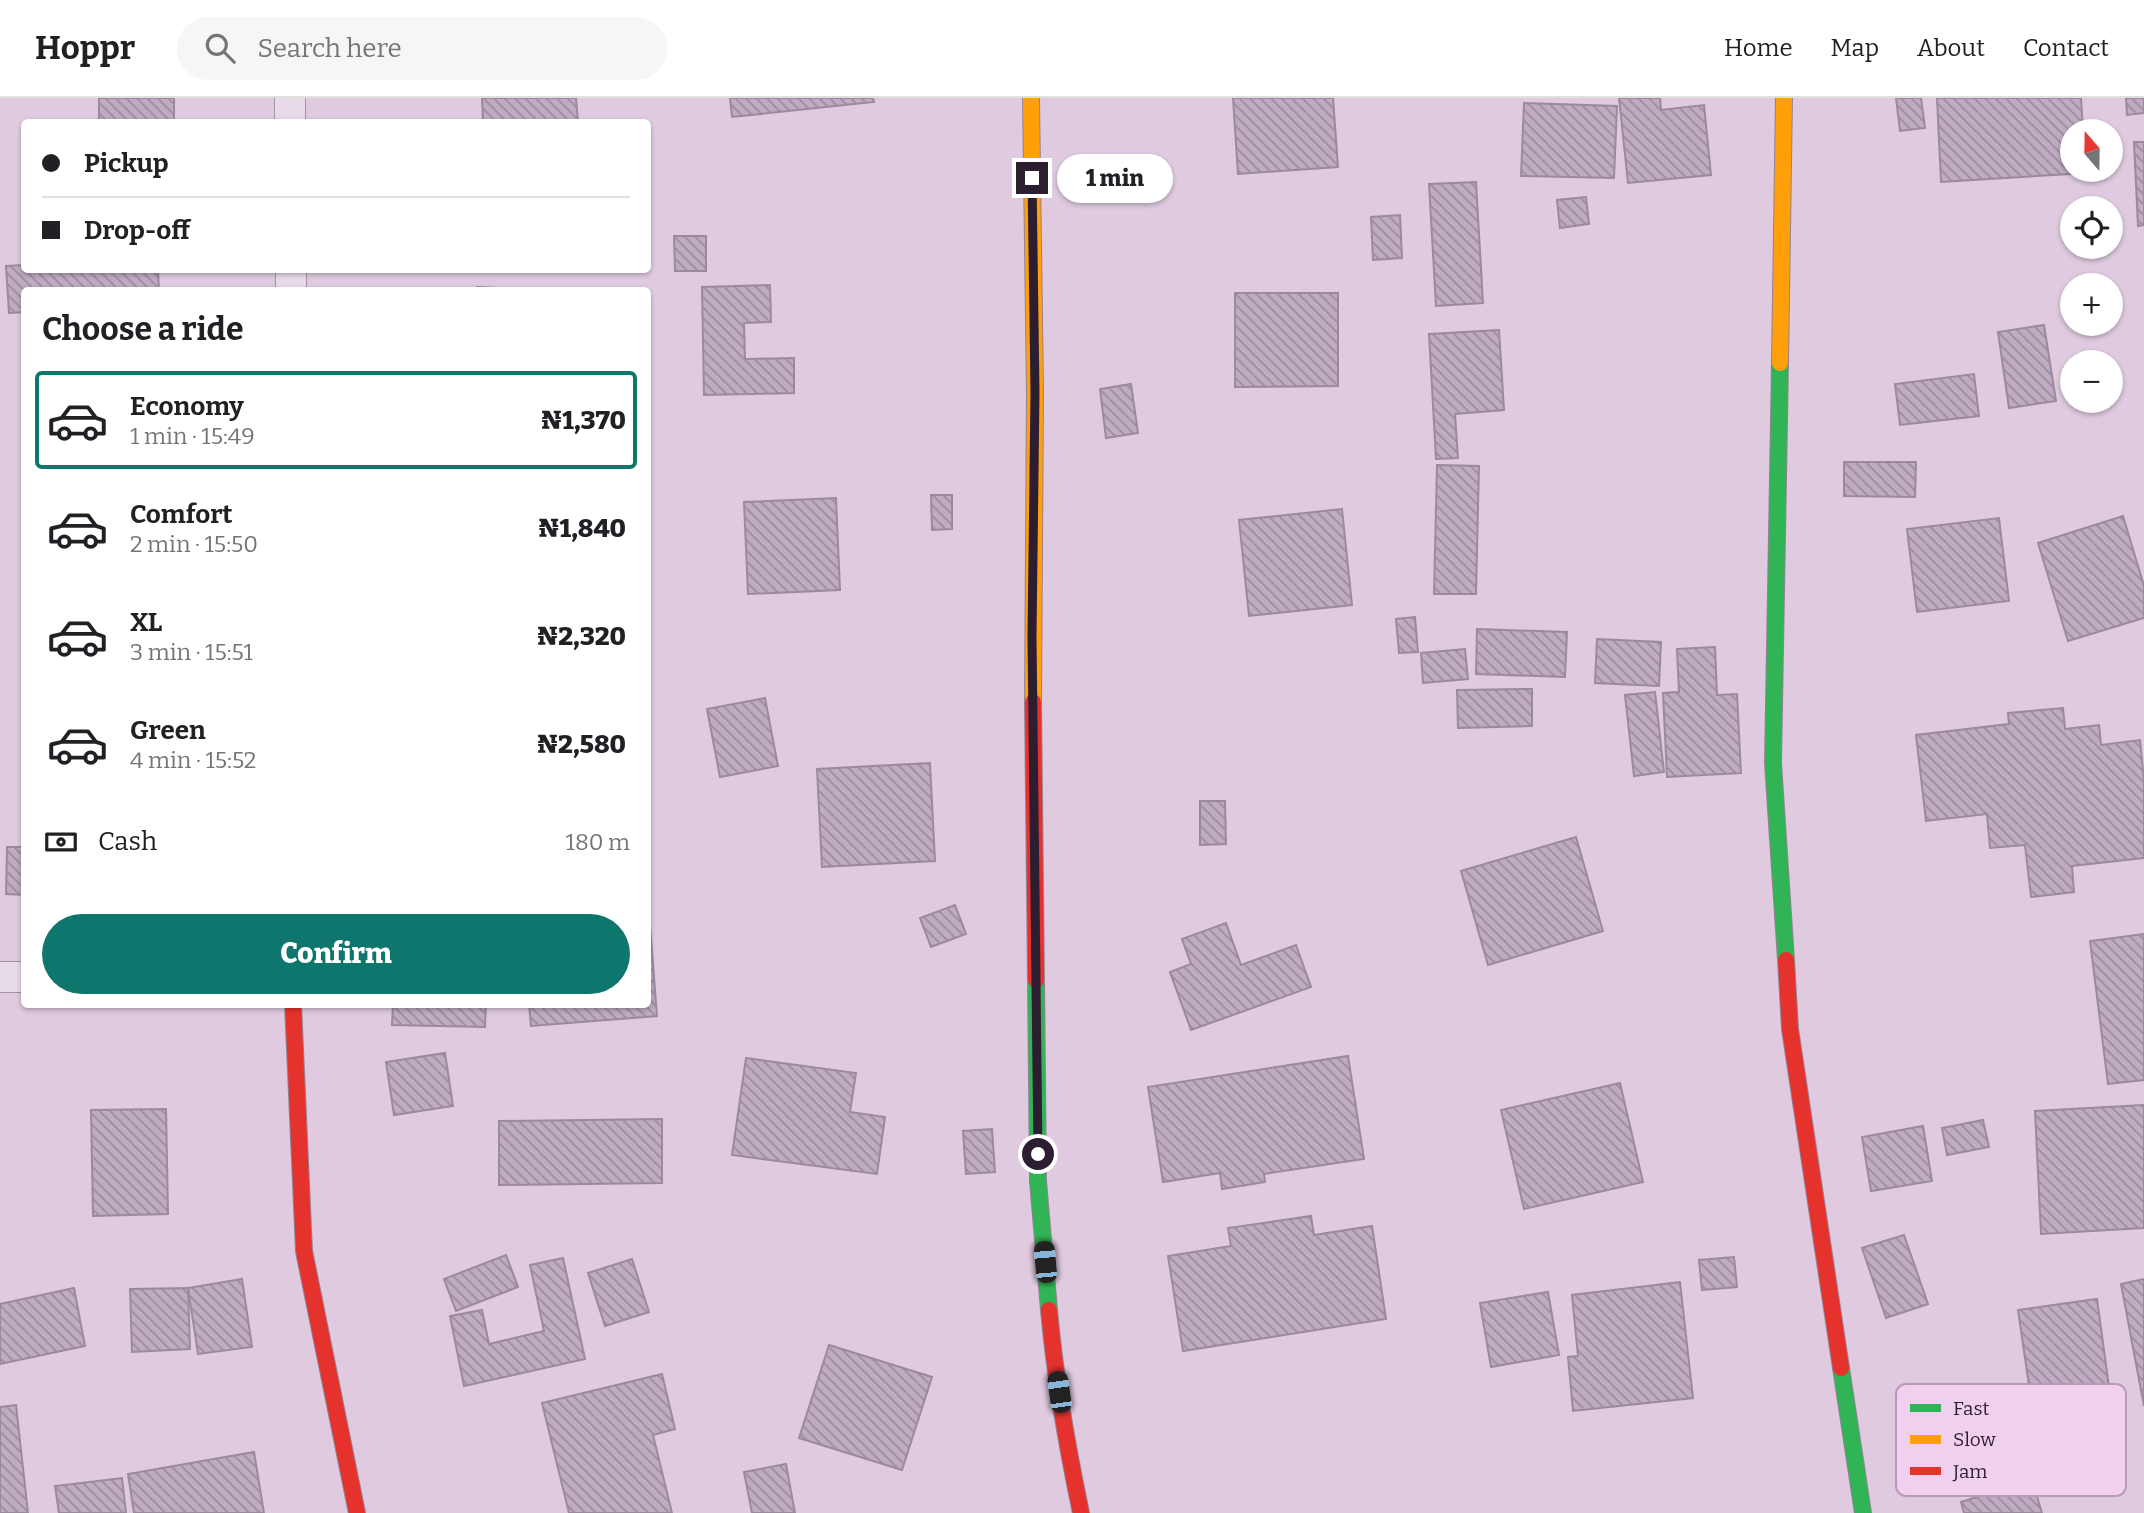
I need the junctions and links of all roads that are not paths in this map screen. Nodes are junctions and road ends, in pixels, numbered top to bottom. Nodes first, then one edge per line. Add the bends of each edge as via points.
1 (290, 98) edge
2 (1031, 98) edge
3 (1784, 98) edge
4 (290, 119) edge
5 (0, 977) edge
6 (21, 977) edge
7 (293, 1008) edge
8 (357, 1513) edge
9 (1081, 1513) edge
10 (1863, 1513) edge

1 - 4 street
2 - 9 street via 1038,1181 1052,1344
3 - 10 street via 1773,763 1790,1029
5 - 6 street
7 - 8 street via 303,1251

